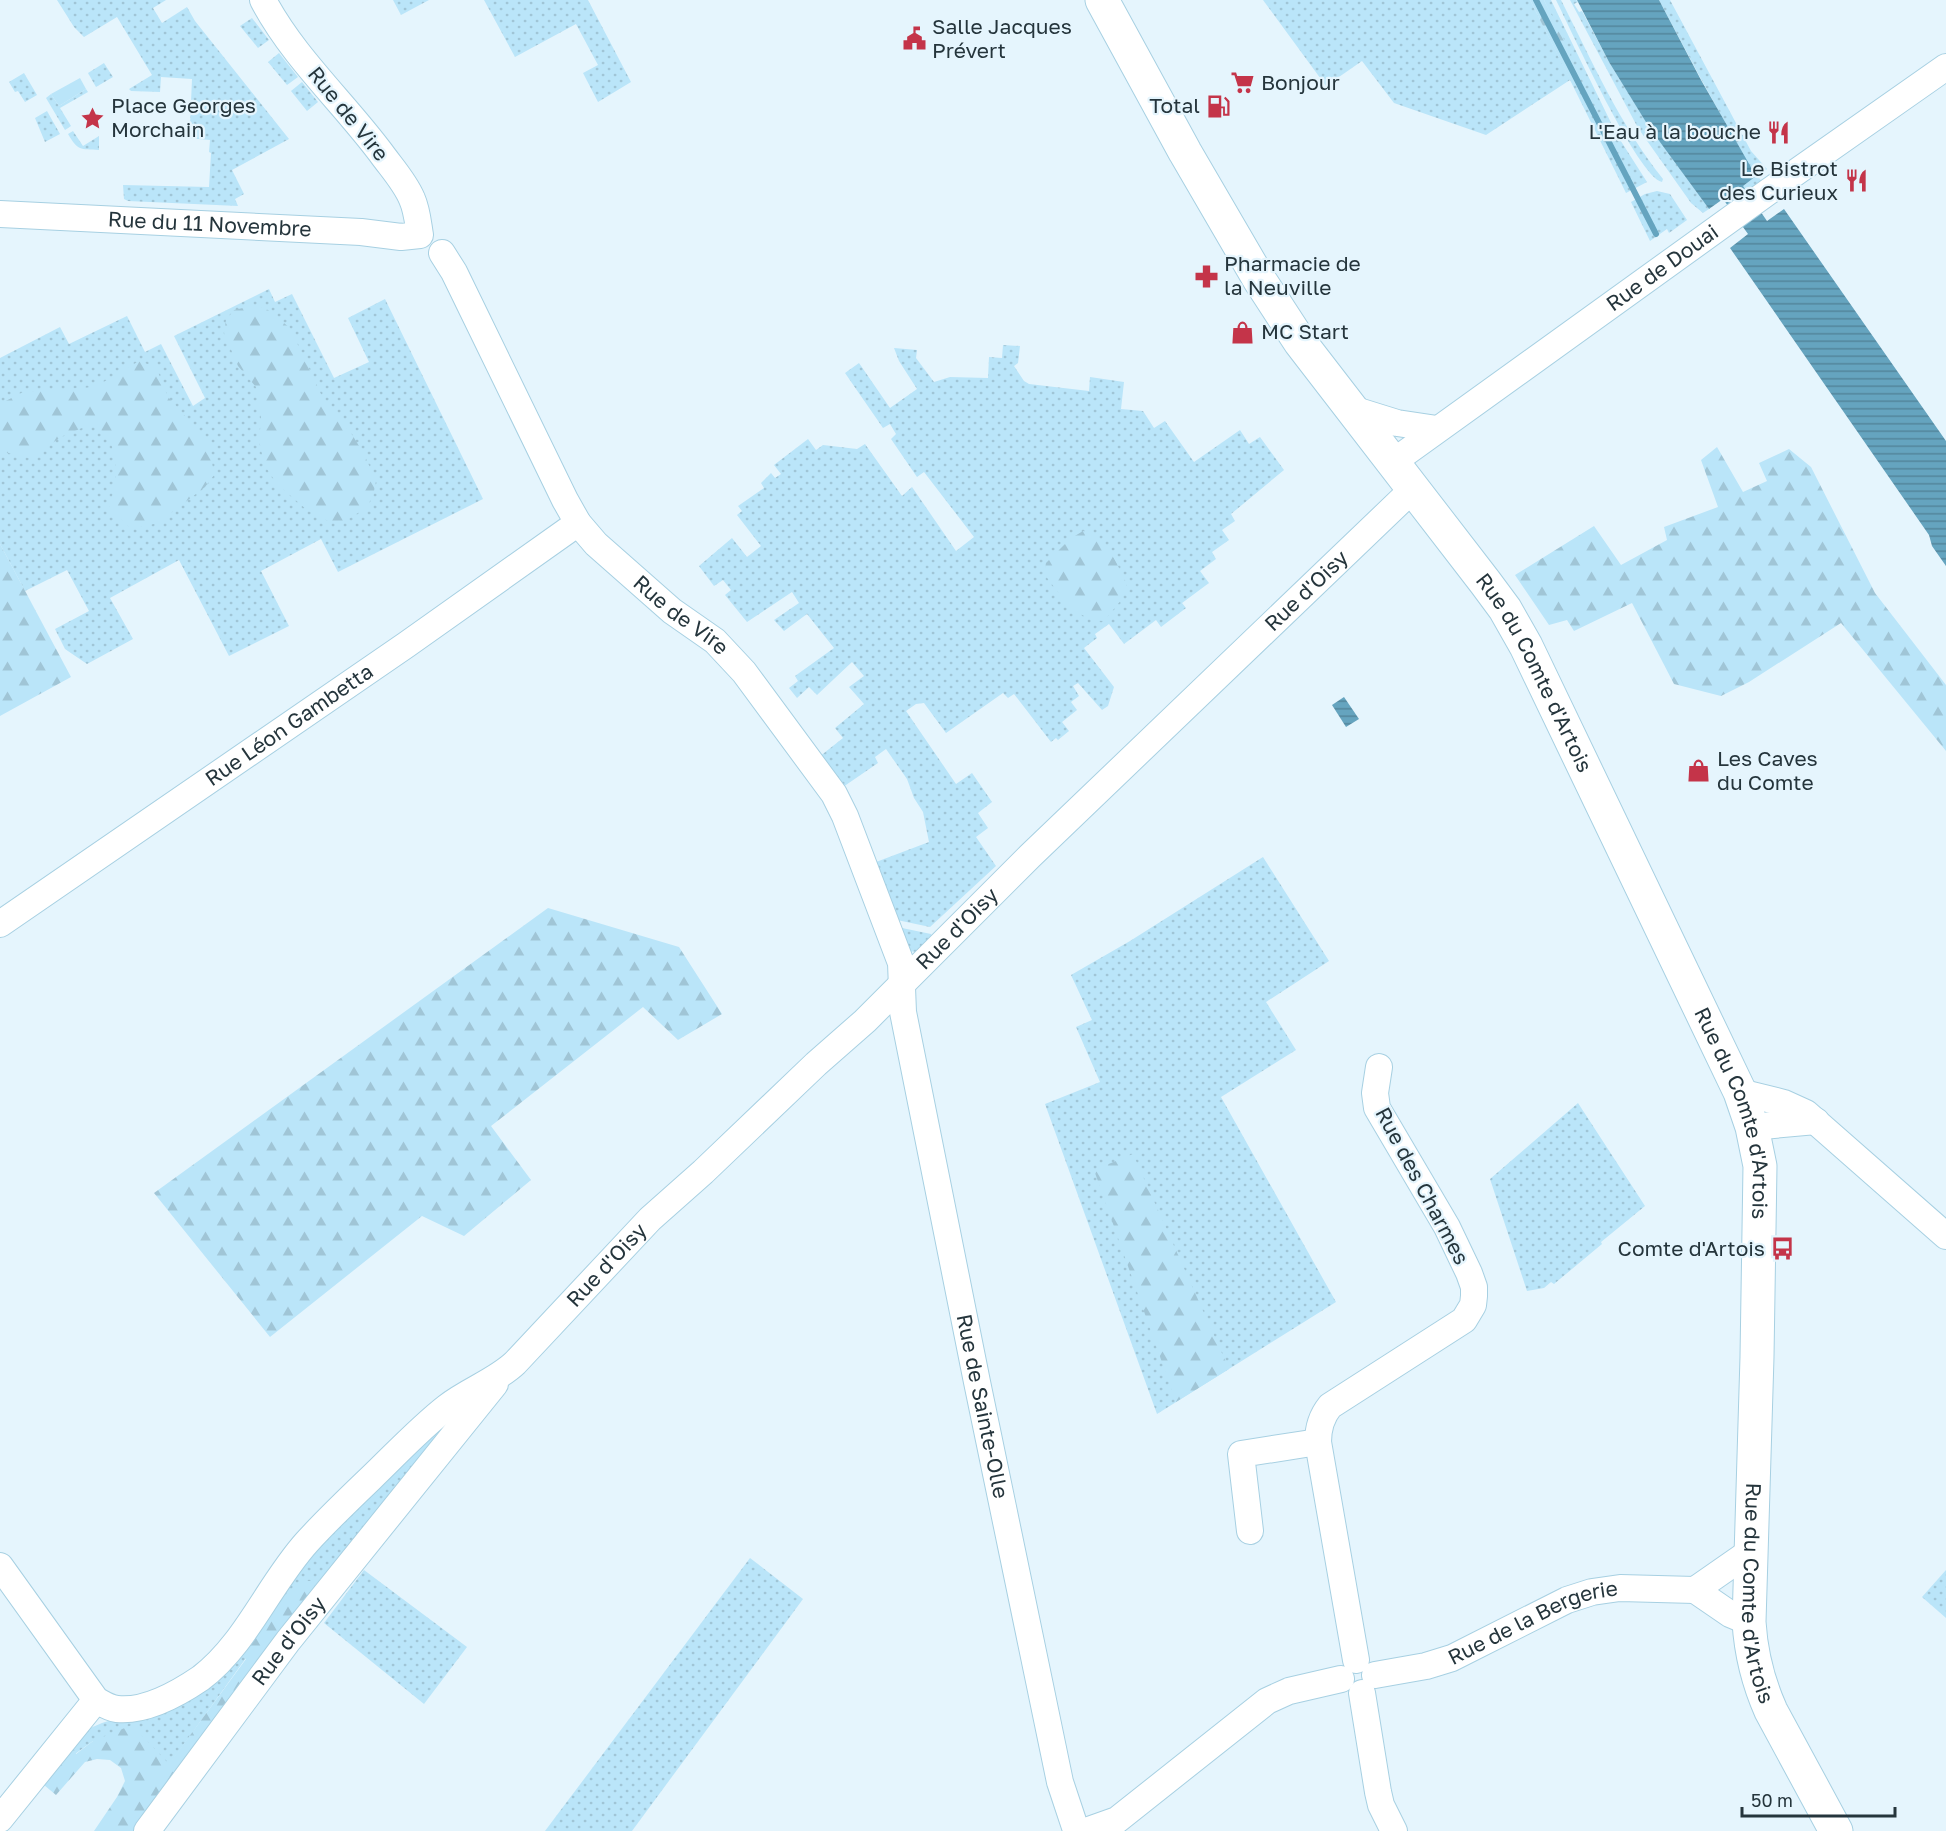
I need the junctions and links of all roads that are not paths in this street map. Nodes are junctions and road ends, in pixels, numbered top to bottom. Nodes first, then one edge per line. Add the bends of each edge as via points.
1 (263, 0) edge
2 (1102, 0) edge
3 (1946, 67) edge
4 (0, 214) edge
5 (420, 235) joint
6 (442, 253) dead end
7 (1352, 409) junction
8 (1437, 429) junction
9 (1393, 462) junction
10 (1414, 488) junction
11 (578, 523) junction
12 (0, 924) edge
13 (902, 984) junction
14 (1379, 1067) dead end
15 (1740, 1092) junction
16 (1816, 1121) junction
17 (1752, 1126) junction
18 (1946, 1236) edge
19 (505, 1373) junction
20 (1318, 1442) junction
21 (1250, 1532) dead end
22 (1750, 1551) junction
23 (0, 1566) edge
24 (1695, 1590) junction
25 (1749, 1622) junction
26 (1359, 1677) junction
27 (96, 1700) junction
28 (0, 1819) edge
29 (1078, 1830) edge
30 (147, 1831) edge
31 (1394, 1831) edge
32 (1836, 1831) edge

1 - 5 street, Rue de Vire via 297,50 404,184 413,201
2 - 7 main road, Rue du Comte d'Artois via 1259,279 1300,342
3 - 8 street, Rue de Douai
4 - 5 street, Rue du 11 Novembre
6 - 11 street, Rue de Vire
7 - 8 street via 1397,423
7 - 9 main road, Rue du Comte d'Artois
8 - 9 street, Rue de Douai
9 - 10 main road, Rue du Comte d'Artois
10 - 13 street, Rue d'Oisy
10 - 15 main road, Rue du Comte d'Artois via 1505,609 1526,646
11 - 12 street, Rue Léon Gambetta
11 - 13 street, Rue de Vire via 596,544 672,611 724,650 755,685 828,785 845,816 898,955
13 - 19 street, Rue d'Oisy via 650,1219
13 - 29 street, Rue de Sainte-Olle via 903,1012 1060,1782
14 - 20 street, Rue des Charmes via 1377,1108 1454,1238 1474,1287 1473,1305 1464,1320 1330,1406 1320,1424
15 - 16 street via 1784,1103
15 - 17 main road, Rue du Comte d'Artois
16 - 17 street
16 - 18 street
17 - 22 main road, Rue du Comte d'Artois via 1760,1166
19 - 27 street, Rue d'Oisy via 465,1393 435,1417 320,1528 279,1576 234,1644 209,1671 189,1686 144,1705 124,1709
19 - 30 street, Rue d'Oisy via 307,1617
20 - 21 street via 1241,1454
20 - 26 street, Rue des Charmes
22 - 24 street
22 - 25 main road, Rue du Comte d'Artois
23 - 27 street
24 - 25 street
24 - 26 street, Rue de la Bergerie via 1620,1588 1592,1592 1567,1600 1452,1658
25 - 32 main road, Rue du Comte d'Artois via 1751,1650 1762,1691
26 - 29 street, Rue de la Bergerie via 1289,1691 1267,1701 1117,1820
26 - 31 street, Rue des Charmes via 1378,1792
27 - 28 street

